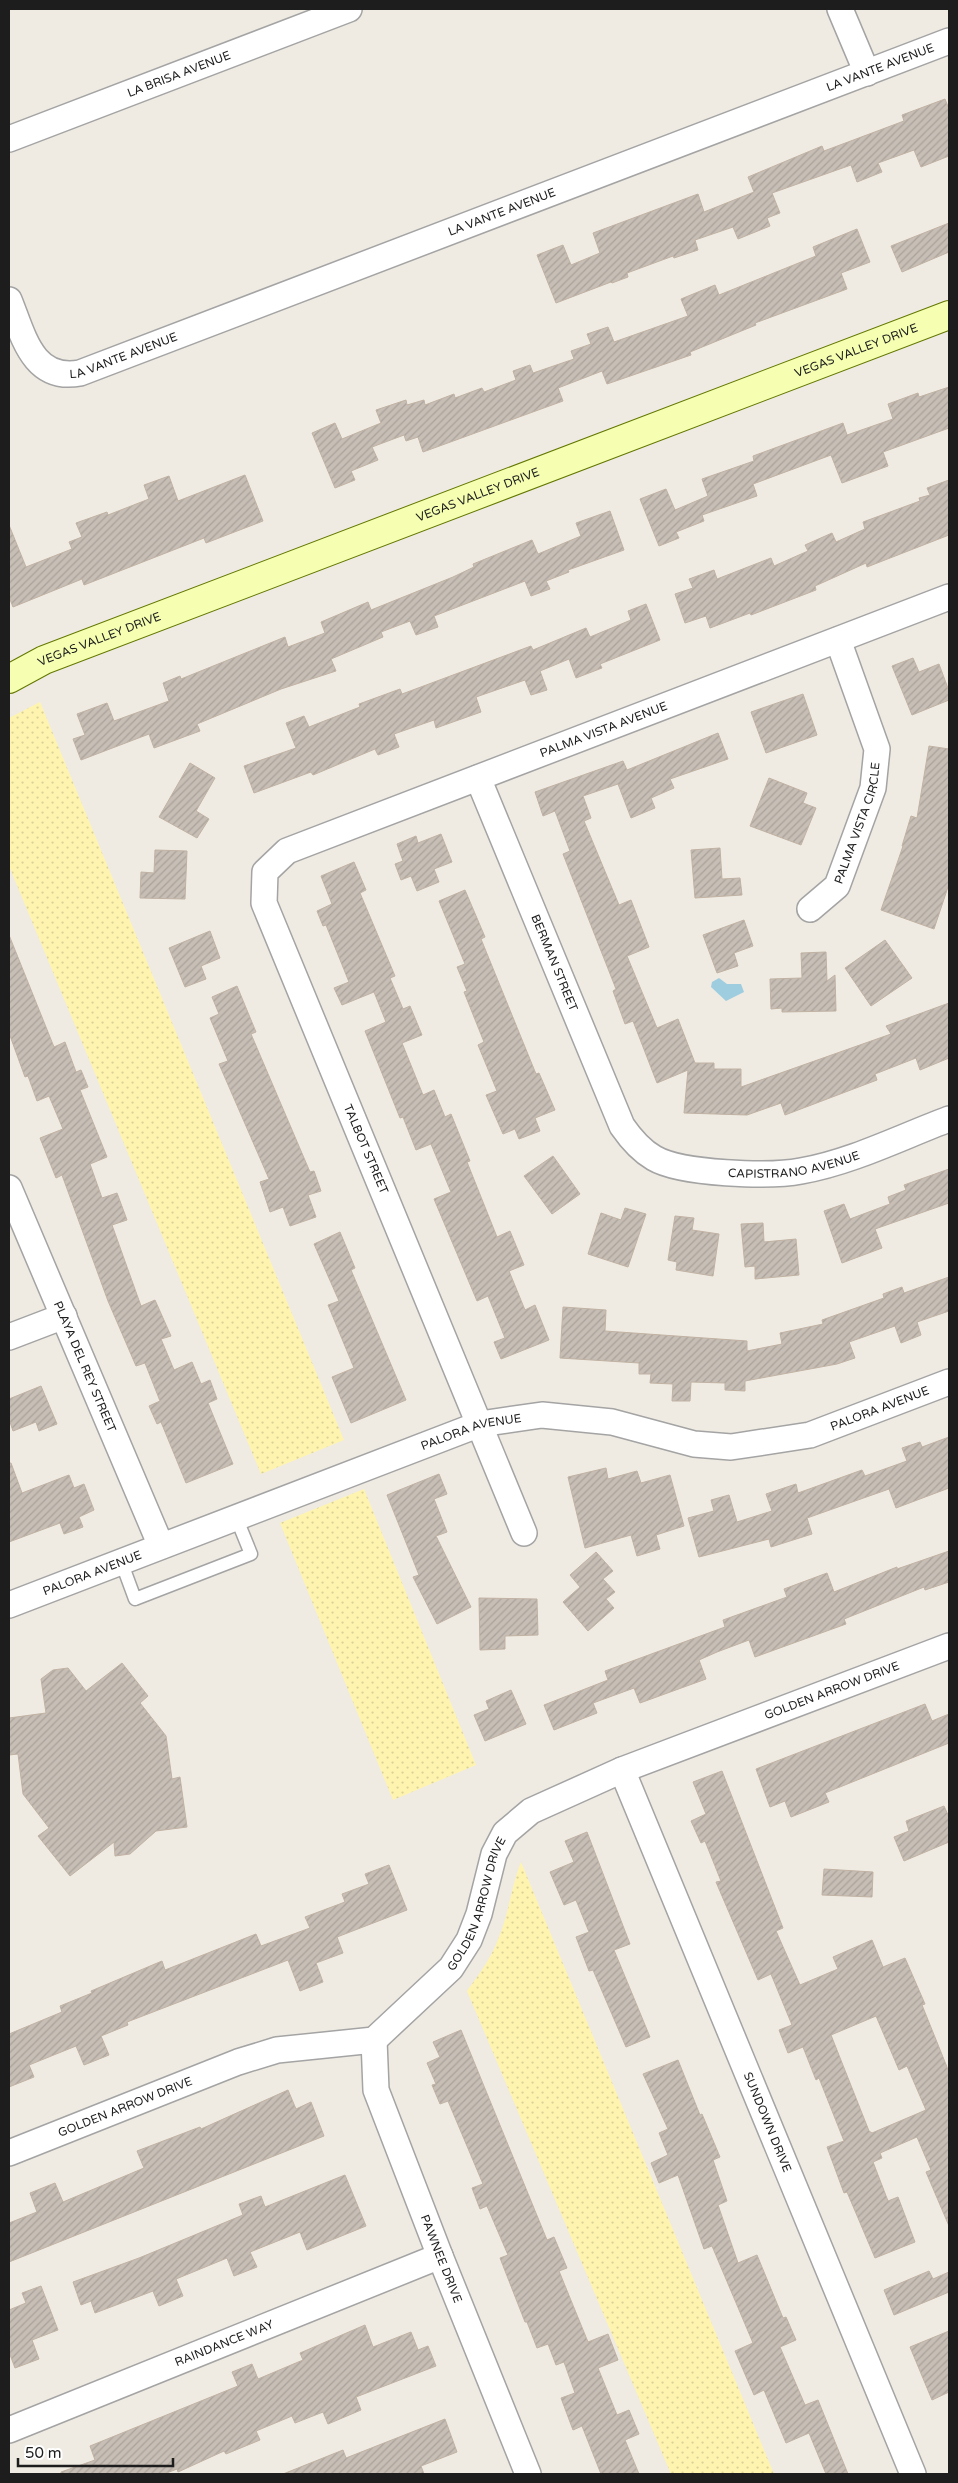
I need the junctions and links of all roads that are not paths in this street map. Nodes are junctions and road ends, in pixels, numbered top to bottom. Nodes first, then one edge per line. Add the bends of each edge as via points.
1 (349, 9) edge
2 (840, 9) edge
3 (949, 41) edge
4 (867, 73) junction
5 (9, 140) edge
6 (9, 300) edge
7 (949, 315) edge
8 (949, 597) edge
9 (838, 640) junction
10 (9, 679) edge
11 (478, 778) junction
12 (265, 872) joint
13 (810, 909) dead end
14 (949, 1119) edge
15 (636, 1145) joint
16 (9, 1188) edge
17 (64, 1316) junction
18 (9, 1337) edge
19 (949, 1382) edge
20 (480, 1424) junction
21 (236, 1517) junction
22 (524, 1533) dead end
23 (161, 1546) junction
24 (121, 1561) junction
25 (9, 1605) edge
26 (949, 1646) edge
27 (622, 1770) junction
28 (374, 2040) junction
29 (9, 2153) edge
30 (440, 2256) junction
31 (9, 2430) edge
32 (528, 2474) edge
33 (913, 2474) edge

1 - 5 street, LA BRISA AVENUE
2 - 4 street
3 - 4 street, LA VANTE AVENUE
4 - 6 street, LA VANTE AVENUE via 71,375 53,373 39,363 28,348
7 - 10 street, VEGAS VALLEY DRIVE via 53,657
8 - 9 street, PALMA VISTA AVENUE
9 - 11 street, PALMA VISTA AVENUE
9 - 13 street, PALMA VISTA CIRCLE via 877,749 873,788 837,886
11 - 12 street, PALMA VISTA AVENUE via 287,851
11 - 15 street, BERMAN STREET via 622,1126
12 - 20 street, TALBOT STREET via 264,903
14 - 15 street, CAPISTRANO AVENUE via 841,1160 801,1171 747,1174 687,1168 655,1159
16 - 17 street, PLAYA DEL REY STREET
17 - 18 street
17 - 23 street, PLAYA DEL REY STREET
19 - 20 street, PALORA AVENUE via 810,1435 731,1447 694,1444 612,1422 542,1415
20 - 21 street, PALORA AVENUE
20 - 22 street, TALBOT STREET
21 - 23 street, PALORA AVENUE
21 - 24 lane via 251,1554 136,1599
23 - 24 street, PALORA AVENUE
24 - 25 street, PALORA AVENUE
26 - 27 street, GOLDEN ARROW DRIVE
27 - 28 street, GOLDEN ARROW DRIVE via 531,1811 505,1833 494,1854 469,1940 451,1968
27 - 33 street, SUNDOWN DRIVE
28 - 29 street, GOLDEN ARROW DRIVE via 277,2050 238,2062
28 - 30 street, PAWNEE DRIVE via 376,2090
30 - 31 street, RAINDANCE WAY
30 - 32 street, PAWNEE DRIVE

